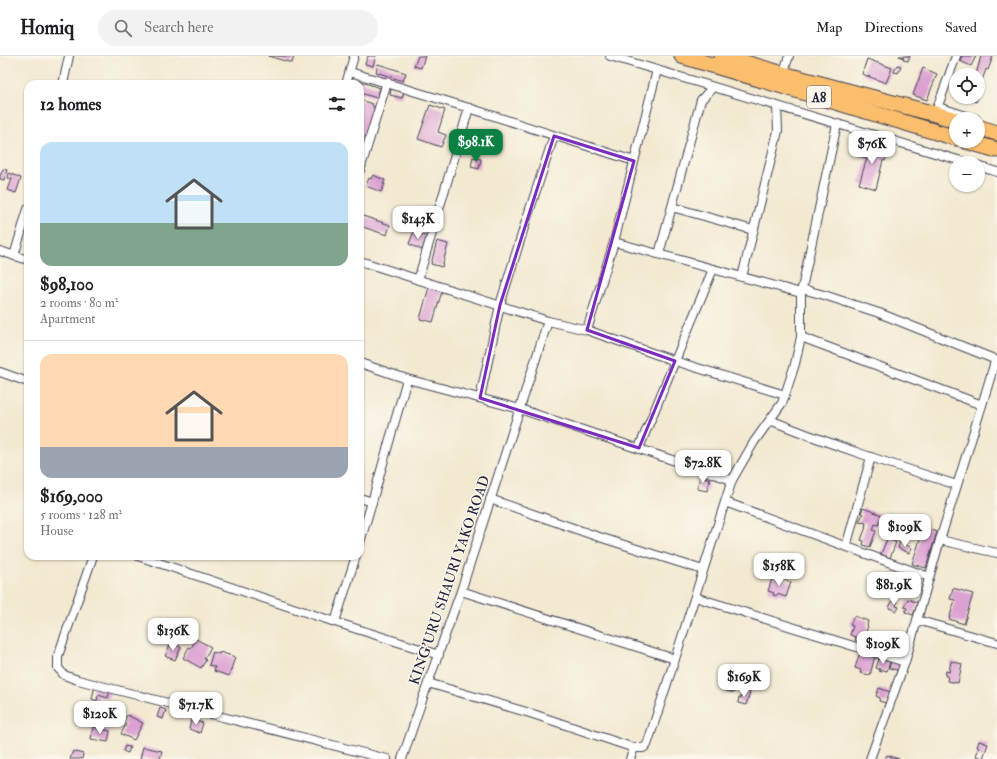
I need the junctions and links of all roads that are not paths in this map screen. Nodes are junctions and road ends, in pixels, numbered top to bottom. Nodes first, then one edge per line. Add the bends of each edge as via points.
1 (69, 56) edge
2 (354, 56) edge
3 (610, 56) edge
4 (682, 56) edge
5 (722, 56) edge
6 (789, 56) edge
7 (956, 56) edge
8 (657, 70) junction
9 (350, 72) junction
10 (783, 74) junction
11 (64, 80) edge
12 (347, 80) edge
13 (387, 82) junction
14 (713, 87) junction
15 (777, 106) junction
16 (469, 108) junction
17 (937, 110) junction
18 (949, 113) edge
19 (949, 116) edge
20 (985, 122) edge
21 (837, 124) junction
22 (997, 126) edge
23 (985, 129) edge
24 (997, 133) edge
25 (554, 136) junction
26 (949, 136) edge
27 (985, 147) edge
28 (997, 150) edge
29 (364, 157) edge
30 (949, 157) edge
31 (634, 161) junction
32 (985, 168) edge
33 (997, 172) edge
34 (672, 207) junction
35 (24, 222) edge
36 (753, 230) junction
37 (614, 242) junction
38 (0, 251) edge
39 (659, 254) junction
40 (14, 256) junction
41 (24, 259) edge
42 (364, 262) edge
43 (713, 269) junction
44 (742, 277) junction
45 (418, 280) junction
46 (801, 291) junction
47 (500, 305) junction
48 (548, 321) junction
49 (587, 330) junction
50 (801, 337) junction
51 (675, 361) junction
52 (364, 364) edge
53 (0, 372) edge
54 (407, 379) junction
55 (24, 381) edge
56 (785, 395) junction
57 (480, 398) junction
58 (982, 405) junction
59 (520, 409) junction
60 (770, 420) junction
61 (639, 448) junction
62 (871, 457) junction
63 (732, 480) junction
64 (957, 485) junction
65 (364, 499) edge
66 (490, 499) junction
67 (372, 502) junction
68 (725, 502) junction
69 (364, 529) edge
70 (940, 540) junction
71 (846, 547) junction
72 (997, 553) edge
73 (92, 560) edge
74 (150, 560) edge
75 (355, 560) edge
76 (703, 570) junction
77 (928, 577) junction
78 (461, 591) junction
79 (695, 597) junction
80 (916, 620) junction
81 (335, 622) junction
82 (997, 643) edge
83 (439, 655) junction
84 (675, 660) junction
85 (905, 662) junction
86 (428, 683) junction
87 (634, 748) junction
88 (387, 759) edge
89 (402, 759) edge
90 (630, 759) edge
91 (870, 759) edge

1 - 11 street
2 - 9 street
3 - 8 street
4 - 26 highway, A8
5 - 10 highway, A8
6 - 10 street
7 - 17 street
8 - 14 street
8 - 31 street
9 - 12 street
9 - 13 street
10 - 17 highway, A8
13 - 16 street
13 - 29 street
14 - 15 street
14 - 34 street via 701,100
15 - 21 street
15 - 36 street via 778,131
16 - 25 street
16 - 45 street
17 - 18 street
17 - 19 highway, A8
20 - 22 street
21 - 30 street
21 - 46 street
23 - 24 highway
25 - 31 street
25 - 47 street
27 - 28 highway
31 - 37 street
32 - 33 street
34 - 36 street
34 - 39 street
35 - 40 street
36 - 44 street
37 - 39 street
37 - 49 street
38 - 40 street
39 - 43 street
40 - 41 street
42 - 45 street
43 - 44 street
43 - 51 street
44 - 46 street
45 - 47 street
46 - 50 street
46 - 58 street via 824,295 880,313 994,359
47 - 48 street
47 - 57 street
48 - 49 street
48 - 59 street, KING'URU SHAURI YAKO ROAD
49 - 51 street
50 - 56 street
50 - 58 street
51 - 56 street
51 - 61 street
52 - 54 street
53 - 55 street
54 - 57 street
54 - 67 street
56 - 60 street via 782,404
57 - 59 street
58 - 64 street
59 - 61 street
59 - 66 street, KING'URU SHAURI YAKO ROAD
60 - 62 street
60 - 63 street
61 - 63 street
62 - 64 street
62 - 71 street
63 - 68 street
64 - 70 street
65 - 67 street
66 - 76 street
66 - 78 street, KING'URU SHAURI YAKO ROAD
67 - 69 street
68 - 71 street
68 - 76 street
70 - 72 street
70 - 77 street
71 - 77 street
73 - 88 street via 58,656 58,668 64,675
74 - 81 street
75 - 81 street
76 - 79 street
77 - 80 street
78 - 83 street, KING'URU SHAURI YAKO ROAD
78 - 84 street
79 - 84 street
79 - 85 street
80 - 82 street
80 - 85 street
81 - 83 street
83 - 86 street, KING'URU SHAURI YAKO ROAD
84 - 87 street via 647,745 643,748
85 - 91 street
86 - 87 street via 533,714
86 - 89 street, KING'URU SHAURI YAKO ROAD
87 - 90 street

